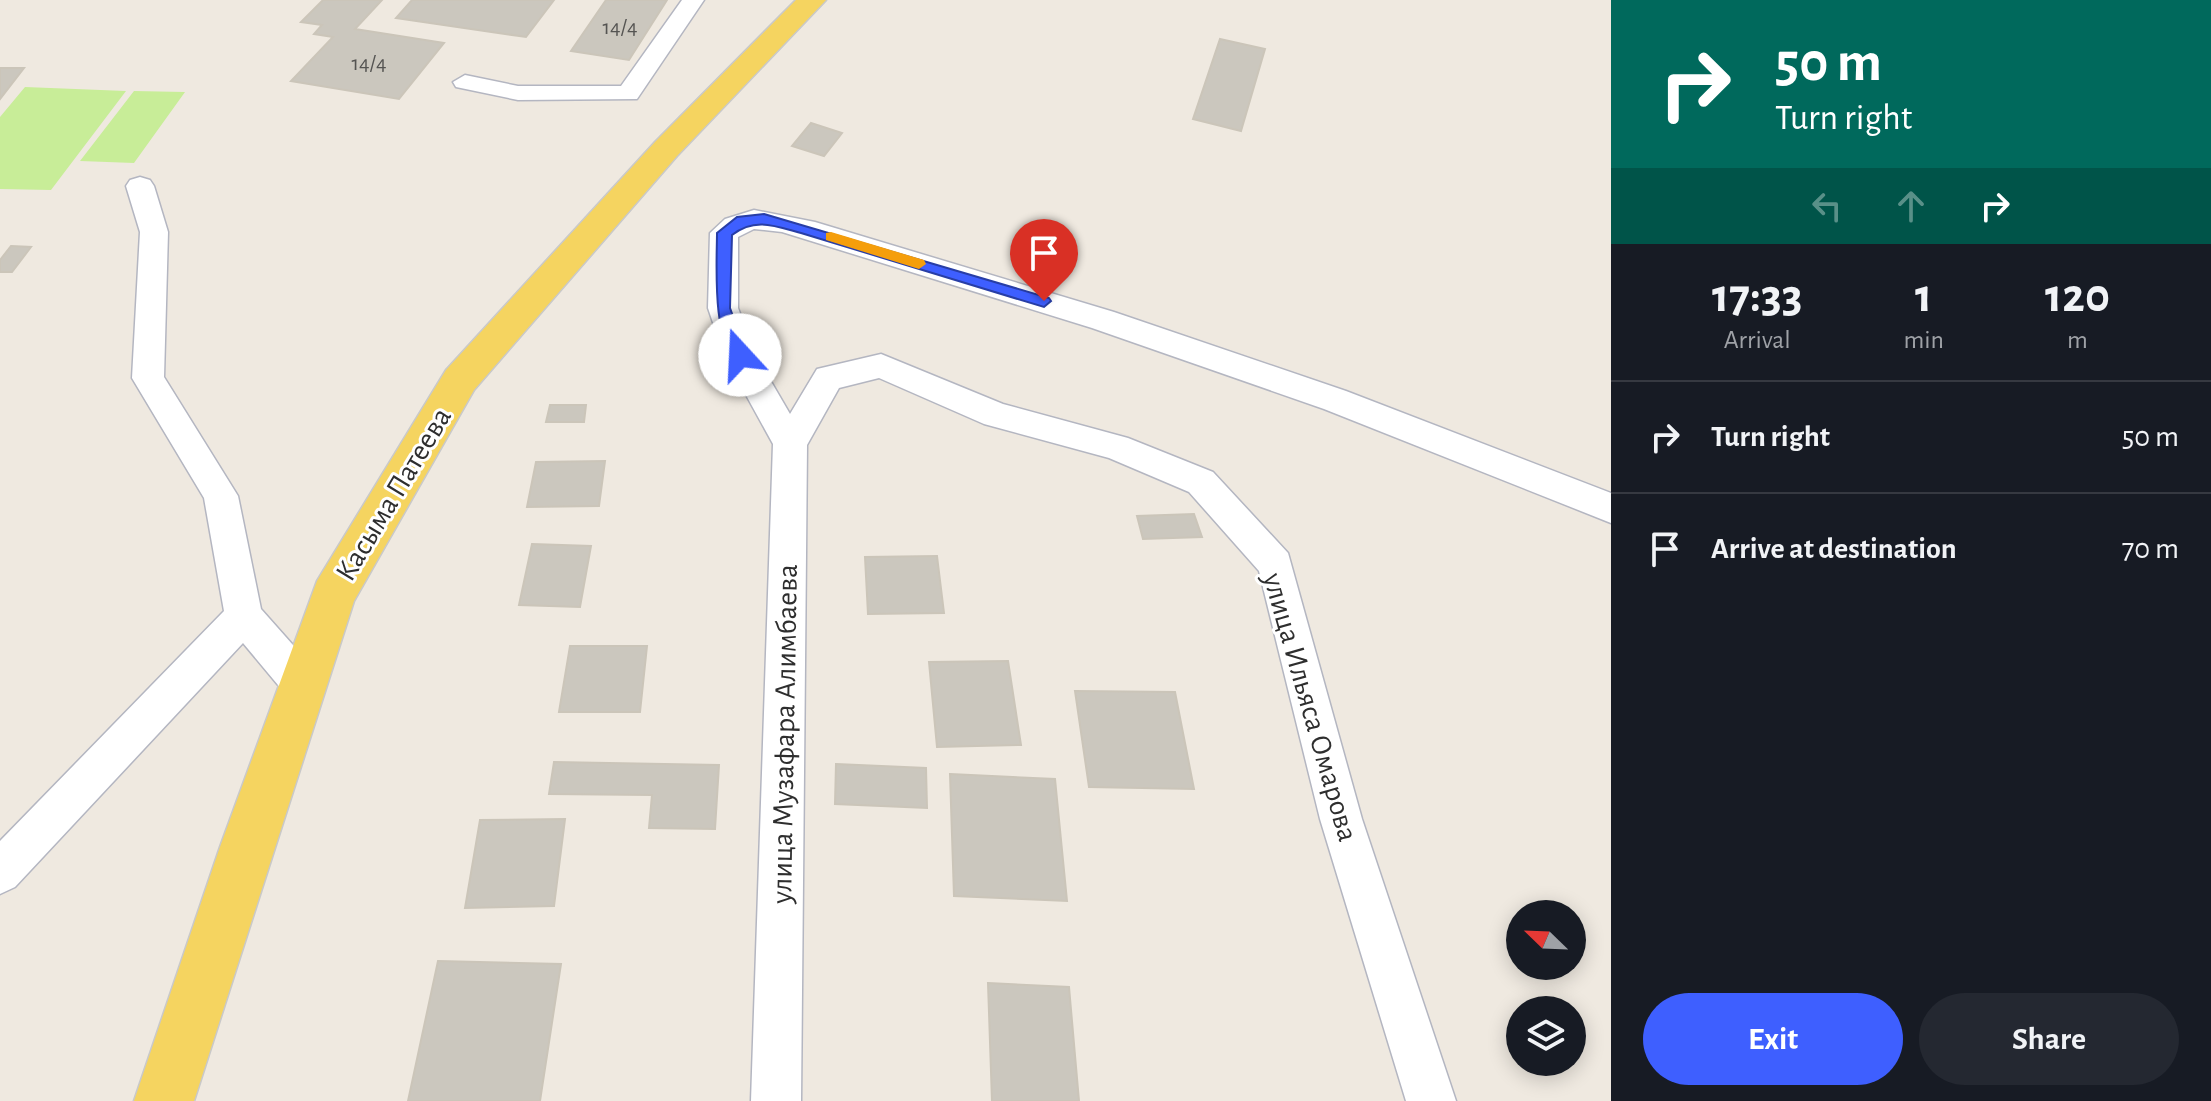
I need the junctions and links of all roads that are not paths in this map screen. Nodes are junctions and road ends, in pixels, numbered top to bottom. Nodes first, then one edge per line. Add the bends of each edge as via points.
1 (693, 0) edge
2 (812, 0) edge
3 (465, 82) dead end
4 (140, 186) dead end
5 (828, 378) joint
6 (790, 444) junction
7 (1611, 508) edge
8 (244, 616) junction
9 (302, 684) junction
10 (0, 872) edge
11 (164, 1101) edge
12 (776, 1101) edge
13 (1431, 1101) edge

1 - 3 street via 628,94 518,93
2 - 9 main road, Касыма Патеева via 666,149 460,380 333,595
4 - 8 street via 154,232 148,378 221,496
5 - 6 street, улица Музафара Алимбаева
5 - 13 street, улица Ильяса Омарова via 881,366 996,415 1130,452 1201,482 1275,564 1341,819
6 - 7 street via 740,355 723,308 724,233 742,220 764,218 805,229 1103,320 1335,400
6 - 12 street, улица Музафара Алимбаева
8 - 9 street
8 - 10 street
9 - 11 main road, Касыма Патеева

